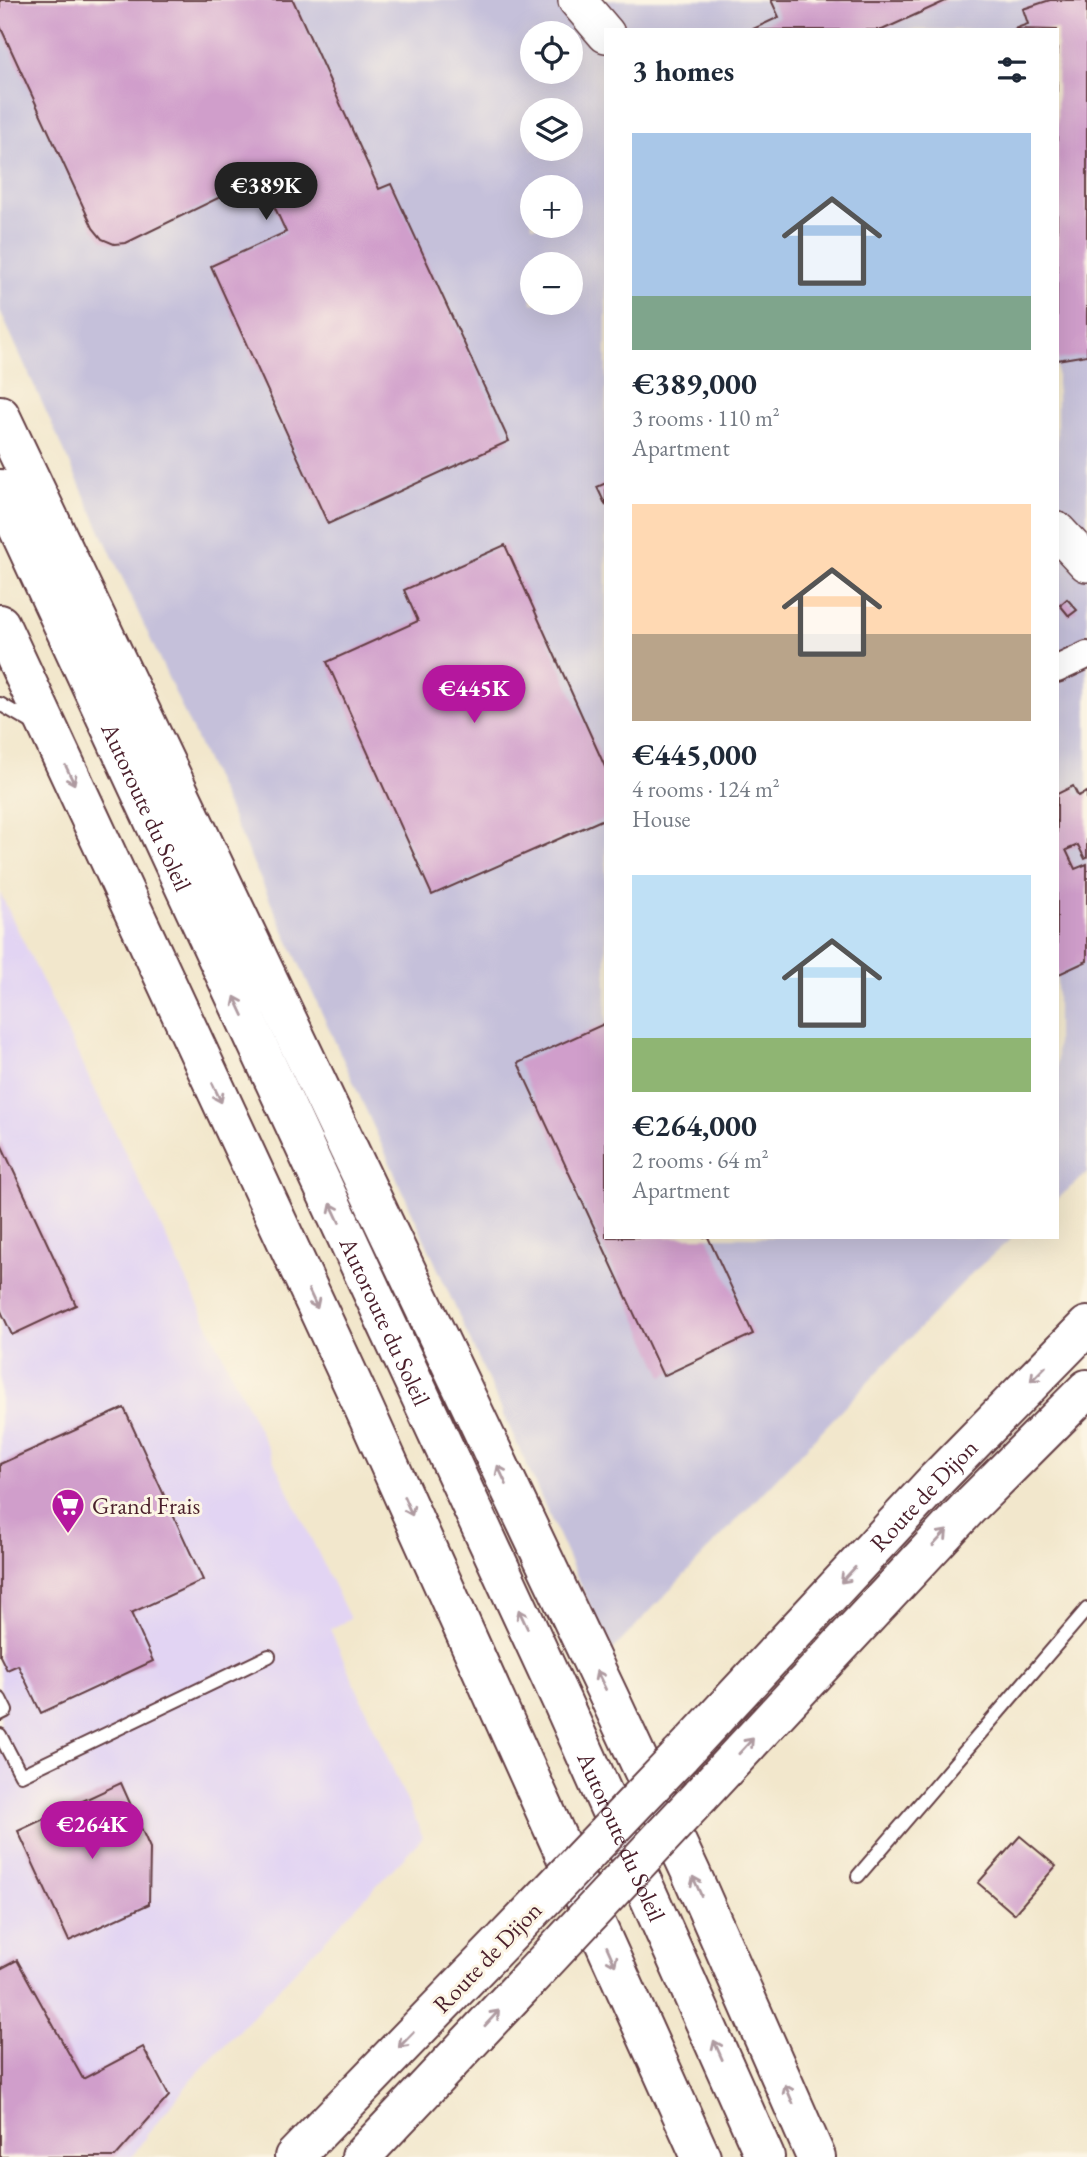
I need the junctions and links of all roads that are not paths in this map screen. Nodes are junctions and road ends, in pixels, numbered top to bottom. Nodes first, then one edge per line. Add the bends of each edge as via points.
1 (577, 0) edge
2 (604, 32) edge
3 (0, 415) edge
4 (0, 489) edge
5 (1059, 533) edge
6 (1087, 564) edge
7 (0, 624) edge
8 (1087, 656) edge
9 (1059, 668) edge
10 (0, 704) edge
11 (51, 734) junction
12 (1087, 1326) edge
13 (1087, 1389) edge
14 (1087, 1609) edge
15 (269, 1656) dead end
16 (493, 1693) junction
17 (0, 1699) edge
18 (0, 1714) edge
19 (0, 1735) edge
20 (858, 1876) dead end
21 (294, 2157) edge
22 (361, 2157) edge
23 (671, 2157) edge
24 (701, 2157) edge
25 (765, 2157) edge
26 (816, 2157) edge

1 - 2 main road
26 -> 3 main road via 610,1699
25 -> 4 main road, Autoroute du Soleil via 557,1692
5 - 6 main road
7 - 11 main road
8 - 9 street
10 - 11 lane
11 -> 16 main road
12 -> 21 main road, Route de Dijon, bridge
22 -> 13 main road, Route de Dijon, bridge via 968,1508
14 - 20 lane
15 - 19 lane via 21,1775
16 - 23 main road via 497,1747
16 -> 24 main road
17 - 18 lane via 6,1711

